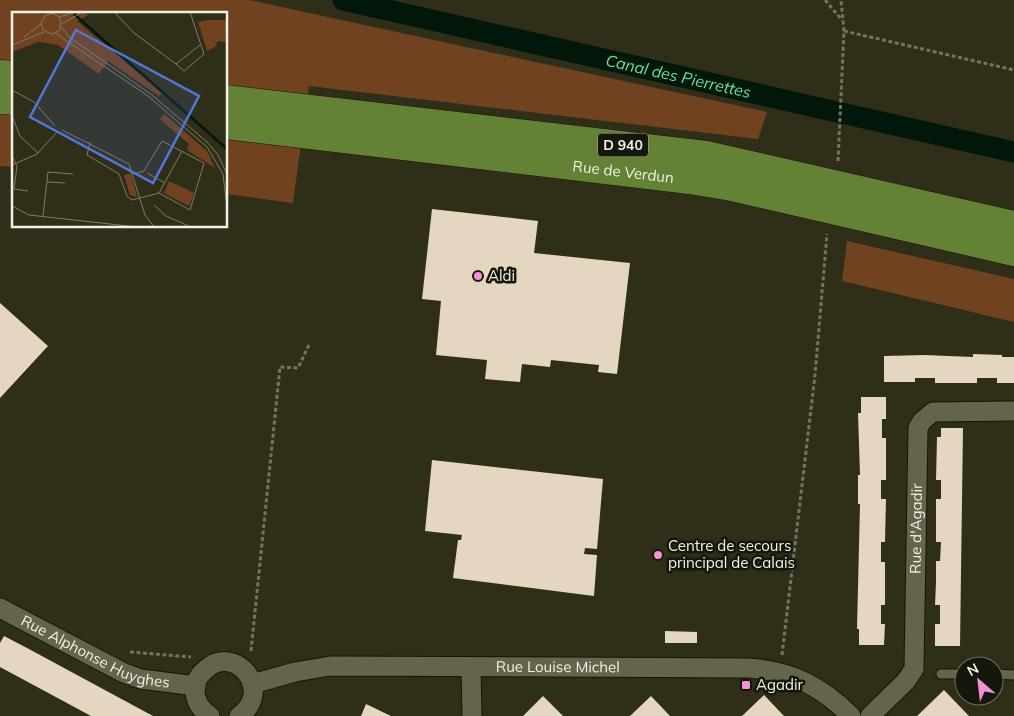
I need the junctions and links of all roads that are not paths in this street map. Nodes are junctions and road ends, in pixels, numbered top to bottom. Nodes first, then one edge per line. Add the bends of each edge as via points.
1 (228, 99) edge
2 (228, 125) edge
3 (1014, 225) edge
4 (1014, 252) edge
5 (1014, 412) edge
6 (0, 608) edge
7 (471, 668) junction
8 (941, 674) dead end
9 (954, 674) edge
10 (252, 684) junction
11 (196, 686) junction
12 (210, 716) edge
13 (239, 716) edge
14 (472, 716) edge
15 (851, 716) edge
16 (870, 716) edge

1 - 3 main road, Rue de Verdun / D 940 via 706,155
2 - 4 main road, Rue de Verdun / D 940 via 690,180
5 - 16 street, Rue d'Agadir via 934,412 918,428 914,669
6 - 11 street, Rue Alphonse Huyghes via 124,673 141,679
7 - 10 street, Rue Louise Michel via 330,666
7 - 14 street
7 - 15 street, Rue Louise Michel via 766,670 811,684
8 - 9 lane
10 - 11 street via 239,666 221,662 204,670
10 - 13 street via 251,702
11 - 12 street via 198,704

